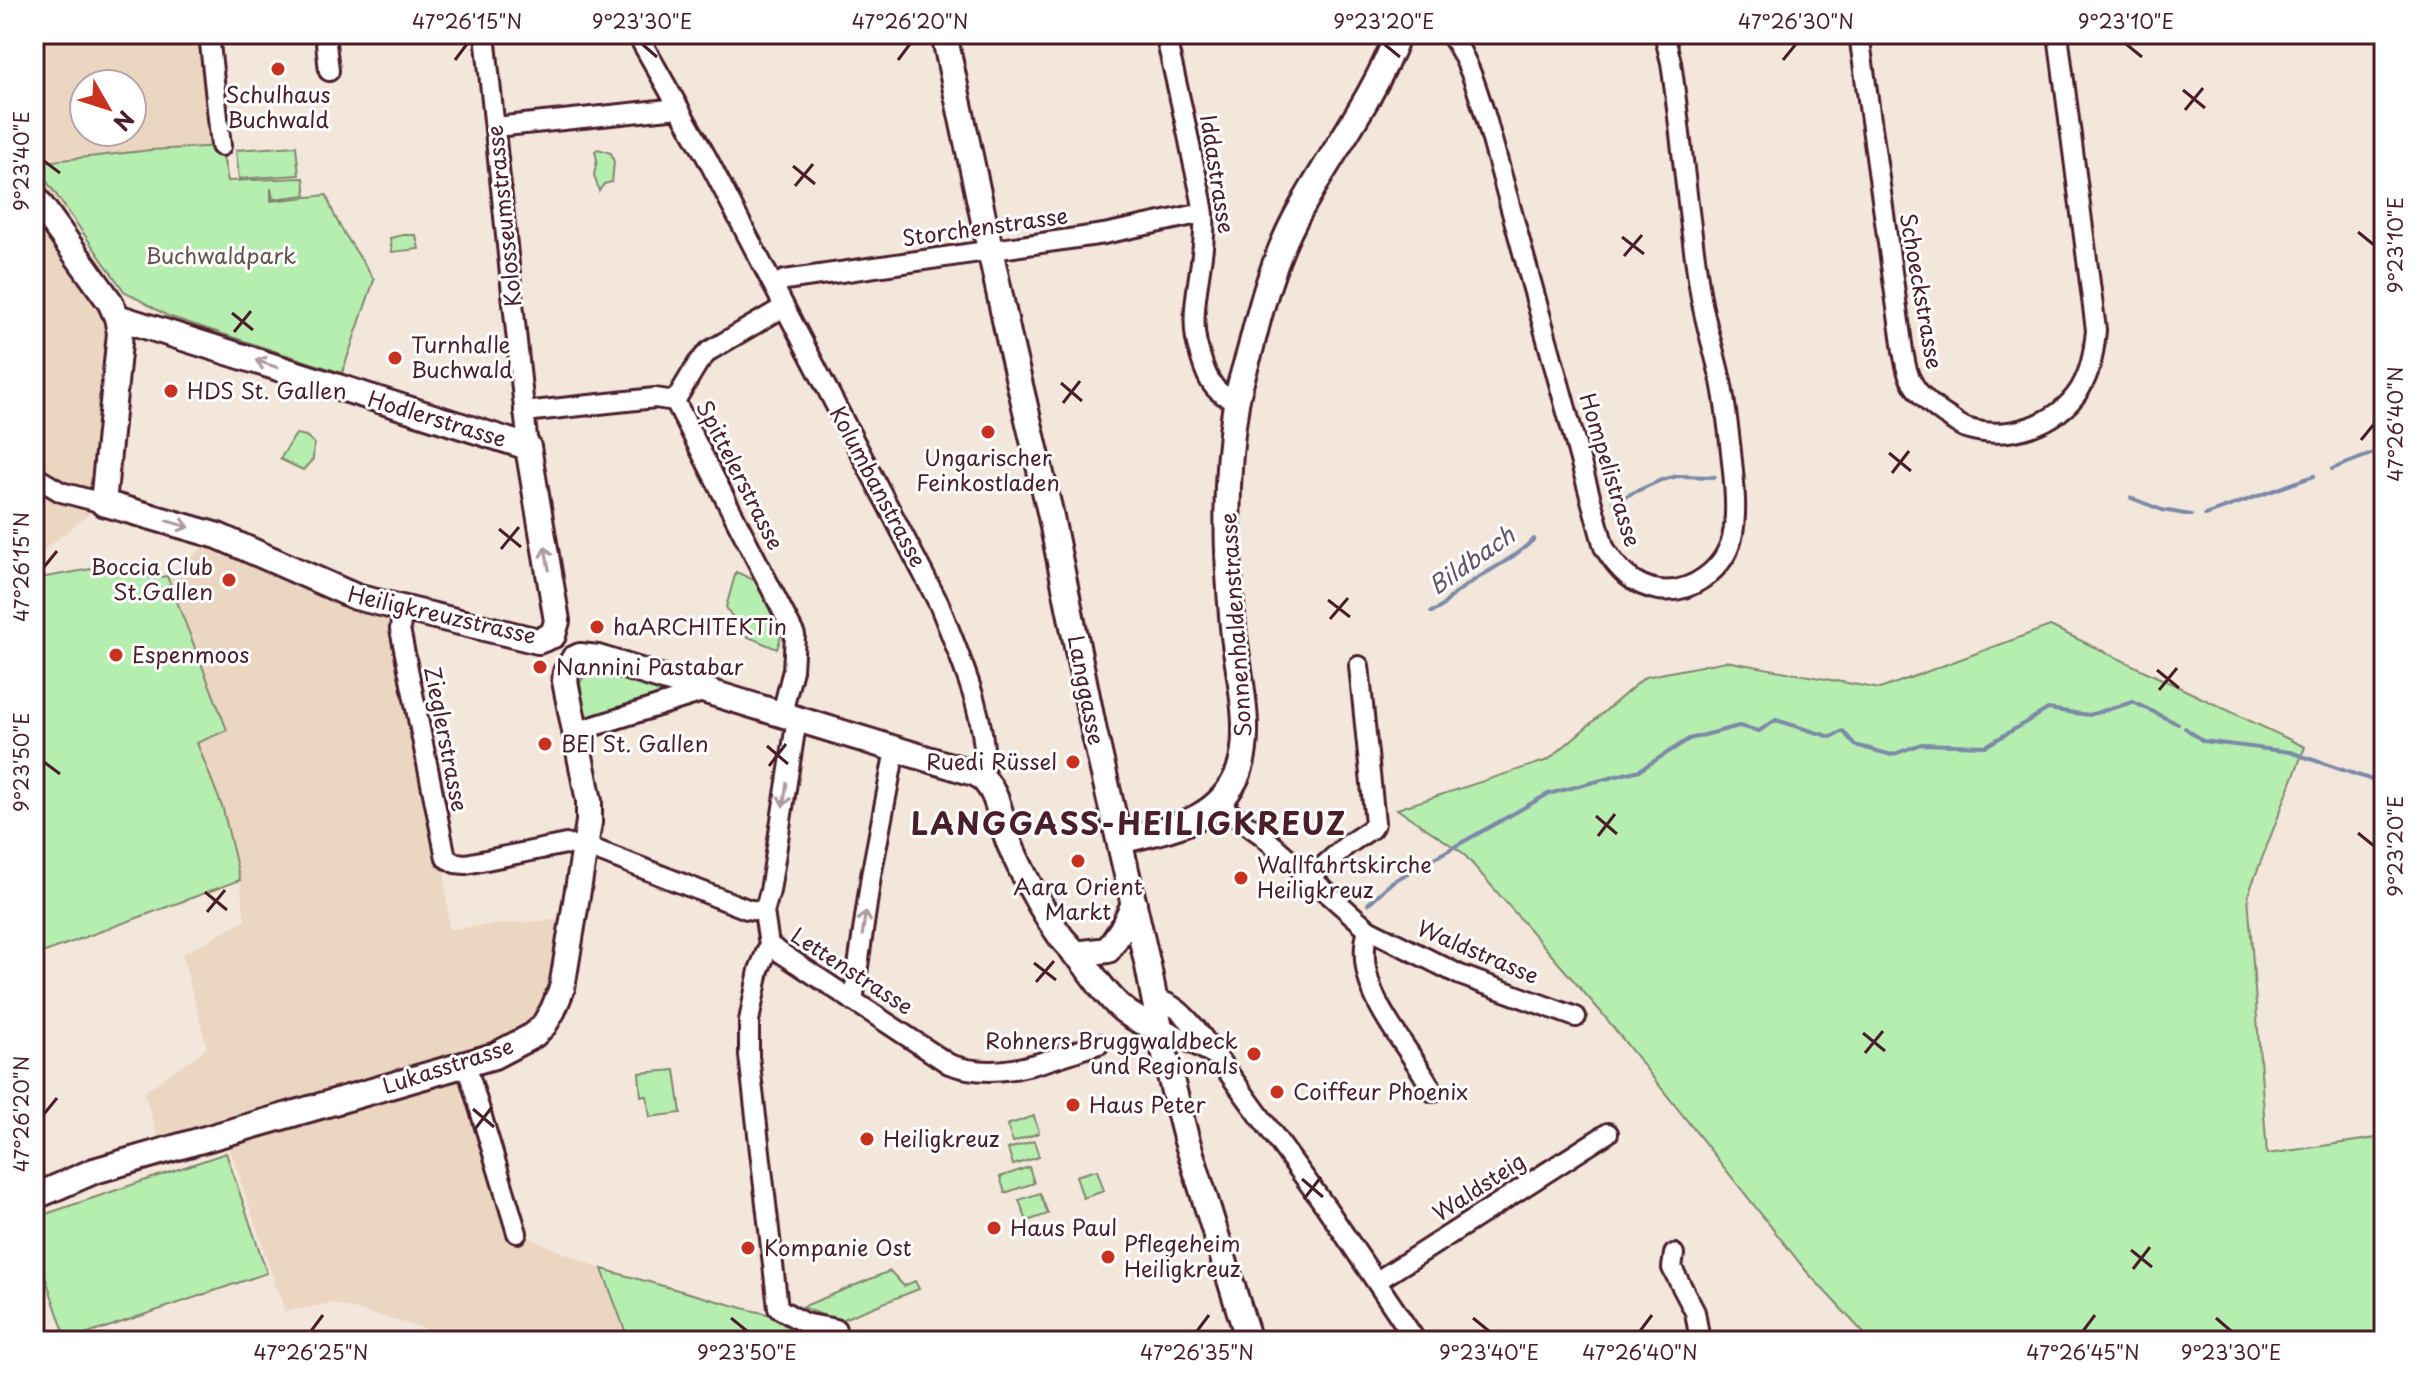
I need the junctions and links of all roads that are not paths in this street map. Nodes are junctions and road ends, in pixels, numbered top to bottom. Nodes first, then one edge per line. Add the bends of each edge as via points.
1 (209, 34) edge
2 (325, 34) edge
3 (485, 34) edge
4 (637, 34) edge
5 (1165, 34) edge
6 (1398, 34) edge
7 (1450, 34) edge
8 (1664, 34) edge
9 (1859, 34) edge
10 (2058, 34) edge
11 (948, 35) edge
12 (329, 71) dead end
13 (679, 108) junction
14 (495, 127) junction
15 (221, 146) dead end
16 (34, 196) edge
17 (1203, 213) junction
18 (990, 251) junction
19 (774, 285) junction
20 (784, 307) junction
21 (117, 317) junction
22 (1237, 399) junction
23 (675, 401) junction
24 (524, 412) junction
25 (528, 447) junction
26 (34, 476) edge
27 (103, 503) junction
28 (403, 608) junction
29 (553, 635) junction
30 (574, 659) junction
31 (1359, 666) dead end
32 (706, 691) junction
33 (790, 715) junction
34 (575, 732) junction
35 (895, 750) junction
36 (984, 778) junction
37 (1218, 804) junction
38 (1120, 841) junction
39 (586, 847) junction
40 (1310, 878) junction
41 (1134, 904) junction
42 (764, 912) junction
43 (1368, 929) junction
44 (769, 945) junction
45 (1082, 961) junction
46 (1154, 999) junction
47 (853, 1001) junction
48 (1576, 1017) dead end
49 (1159, 1026) junction
50 (1099, 1044) dead end
51 (1213, 1054) junction
52 (466, 1064) junction
53 (1433, 1092) dead end
54 (1608, 1133) dead end
55 (34, 1197) edge
56 (517, 1233) dead end
57 (1674, 1254) dead end
58 (1377, 1281) junction
59 (836, 1329) dead end
60 (1249, 1341) edge
61 (1416, 1341) edge
62 (1700, 1341) edge

1 - 15 street
2 - 12 street
3 - 14 street, Kolosseumstrasse
4 - 13 street, Kolumbanstrasse
5 - 17 street, Iddastrasse
6 - 22 main road, Sonnenhaldenstrasse via 1270,276
7 - 8 street, Hompelistrasse via 1486,118 1604,547 1625,575 1645,588 1664,591 1702,580 1713,571 1724,559 1735,522 1730,432 1699,284
9 - 10 street, Schoeckstrasse via 1910,380 1930,404 1963,427 1991,433 2022,431 2067,405 2079,391 2094,353
11 - 18 main road, Langgasse
13 - 14 street
13 - 19 street, Kolumbanstrasse
14 - 24 street, Kolosseumstrasse
16 - 21 main road
17 - 18 street, Storchenstrasse
17 - 22 street, Iddastrasse via 1196,341 1214,389
18 - 19 street, Storchenstrasse
18 - 38 main road, Langgasse
19 - 20 street, Kolumbanstrasse
20 - 23 street via 709,351
20 - 36 street, Kolumbanstrasse via 939,604 982,731
25 -> 21 main road, Hodlerstrasse
21 - 27 main road via 120,333
22 - 37 main road, Sonnenhaldenstrasse via 1227,510 1245,746 1236,778
23 - 24 street, Spittelerstrasse via 655,398
23 - 33 street, Spittelerstrasse via 795,635
24 - 25 street, Kolosseumstrasse
29 -> 25 main road, Kolosseumstrasse via 557,621
26 - 27 street, Heiligkreuzstrasse via 61,492
27 -> 28 main road, Heiligkreuzstrasse via 218,536 341,592
28 - 29 main road, Heiligkreuzstrasse via 538,641
28 - 39 street, Zieglerstrasse via 400,629 443,851 451,861 466,864 566,844
29 - 30 main road, Heiligkreuzstrasse
30 - 32 main road via 592,656
30 - 34 main road, Lukasstrasse via 565,681
31 - 40 street via 1375,823
32 - 33 main road
32 - 34 street
33 - 35 main road
33 -> 42 street, Spittelerstrasse
34 - 39 main road, Lukasstrasse via 589,801
35 - 36 main road
47 -> 35 street
36 - 45 main road, Kolumbanstrasse via 1030,888
37 - 38 main road, Sonnenhaldenstrasse via 1190,823
37 - 40 street, Waldstrasse
38 - 41 main road, Langgasse
39 - 42 street
39 - 52 main road, Lukasstrasse via 562,988 548,1020 513,1048
40 - 43 street, Waldstrasse
41 - 45 main road via 1116,942
41 - 46 main road, Langgasse
42 - 44 street, Lettenstrasse
43 - 48 street, Waldstrasse via 1460,975
43 - 53 street via 1365,964 1373,995
44 - 47 street, Lettenstrasse
44 - 59 street via 749,1021 749,1056 778,1308 804,1323
45 - 46 main road, Kolumbanstrasse via 1131,995
45 - 49 main road, Kolumbanstrasse via 1100,988 1130,1015
46 - 49 main road, Langgasse
46 - 51 street via 1183,1013
47 - 50 street, Lettenstrasse via 949,1064 973,1071 1009,1071
49 - 51 street
49 - 60 main road, Langgasse via 1186,1138
51 - 58 street
52 - 55 main road, Lukasstrasse via 94,1171
52 - 56 street
54 - 58 street, Waldsteig
57 - 62 street via 1672,1268 1695,1312
58 - 61 street

